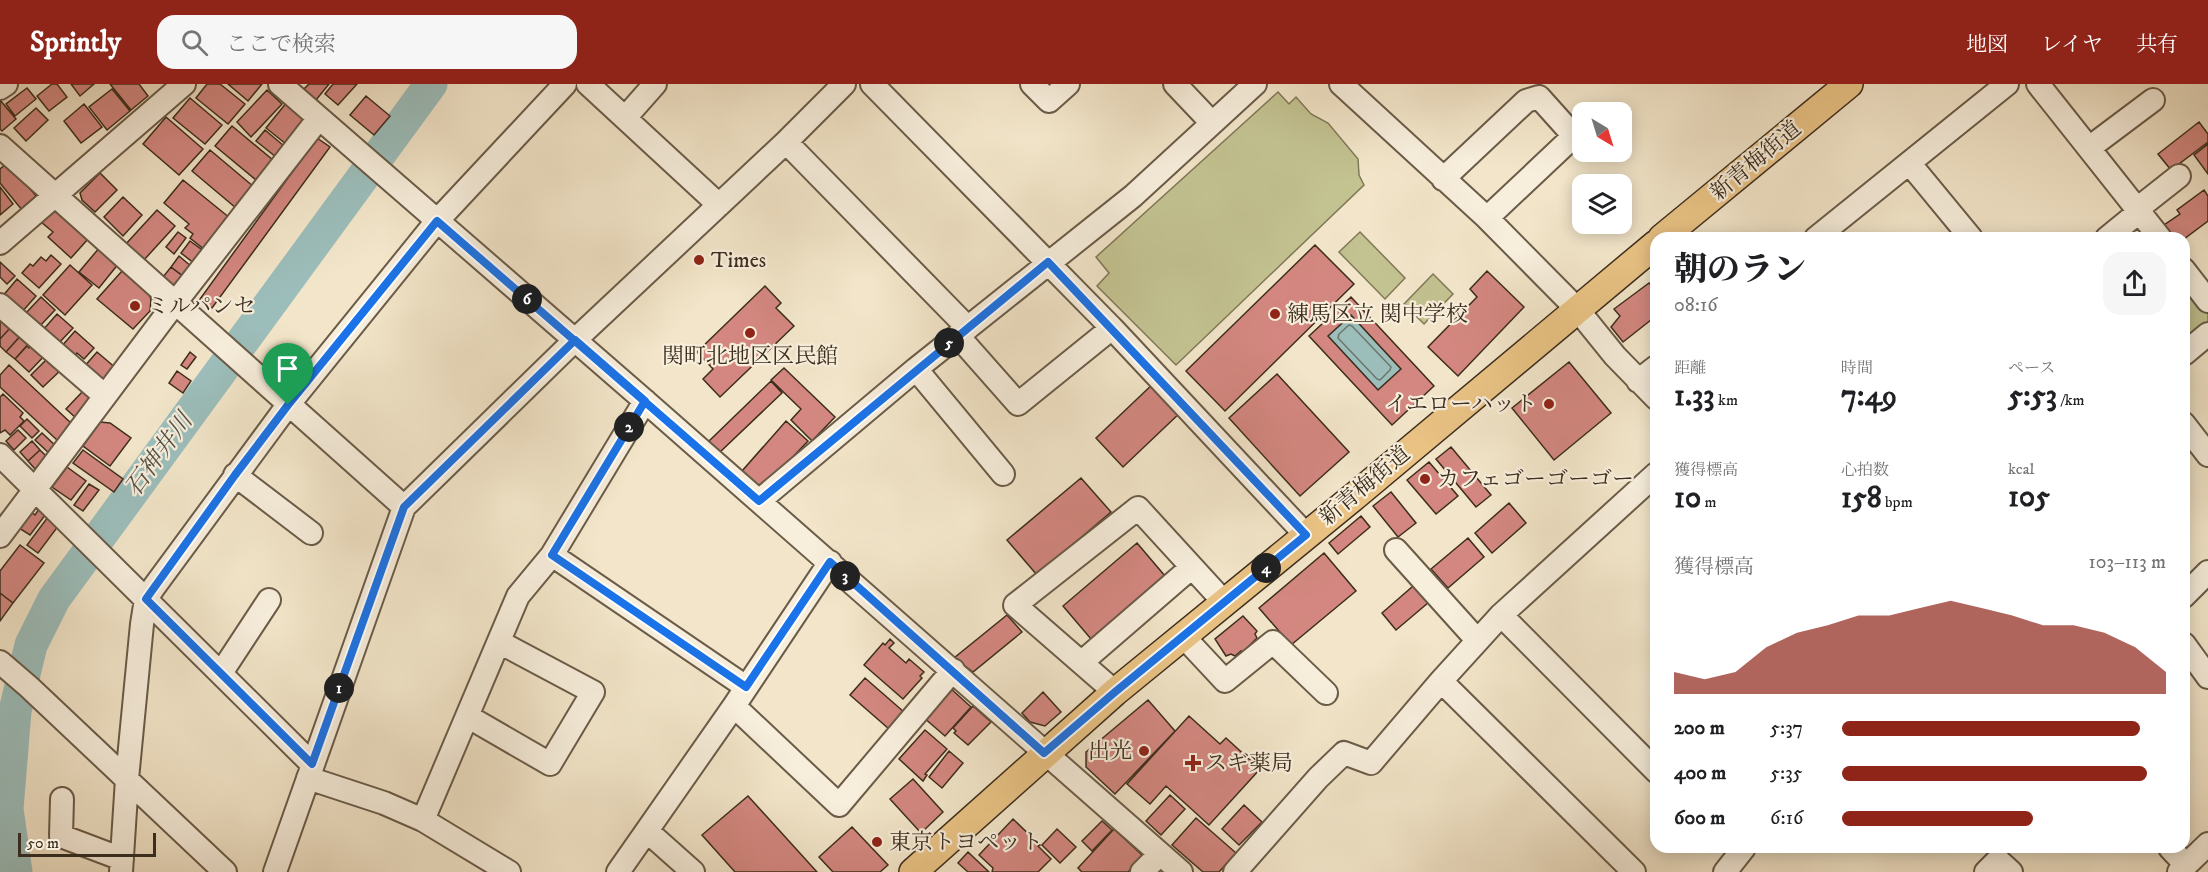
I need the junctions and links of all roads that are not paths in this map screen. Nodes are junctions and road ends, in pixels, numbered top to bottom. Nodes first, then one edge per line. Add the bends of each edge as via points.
1 (6, 84) edge
2 (184, 84) edge
3 (280, 84) edge
4 (565, 84) edge
5 (588, 84) edge
6 (655, 84) edge
7 (844, 84) edge
8 (872, 84) edge
9 (1032, 84) edge
10 (1068, 84) edge
11 (1175, 84) edge
12 (1256, 84) edge
13 (1849, 84) edge
14 (2007, 84) edge
15 (2038, 84) edge
16 (1351, 87) edge
17 (0, 88) edge
18 (2153, 100) dead end
19 (319, 118) junction
20 (625, 118) junction
21 (1212, 123) junction
22 (786, 142) junction
23 (0, 146) edge
24 (2089, 148) junction
25 (1910, 164) junction
26 (2179, 176) dead end
27 (1443, 179) junction
28 (54, 196) junction
29 (720, 205) junction
30 (2138, 211) junction
31 (1487, 218) junction
32 (437, 221) junction
33 (1669, 232) edge
34 (1824, 232) edge
35 (1966, 232) edge
36 (2114, 232) edge
37 (2155, 232) edge
38 (0, 243) edge
39 (1650, 249) edge
40 (1048, 262) junction
41 (2190, 278) edge
42 (2208, 301) edge
43 (175, 303) junction
44 (0, 305) edge
45 (1577, 309) junction
46 (1113, 328) junction
47 (963, 332) junction
48 (2208, 334) edge
49 (575, 340) junction
50 (2190, 349) edge
51 (916, 369) junction
52 (1650, 372) edge
53 (1638, 381) junction
54 (1650, 392) edge
55 (105, 396) junction
56 (645, 401) junction
57 (288, 405) junction
58 (2190, 432) edge
59 (0, 454) edge
60 (2208, 455) edge
61 (1003, 474) dead end
62 (235, 475) junction
63 (1650, 479) edge
64 (35, 489) junction
65 (759, 501) junction
66 (404, 507) junction
67 (311, 533) dead end
68 (1306, 535) junction
69 (0, 536) edge
70 (1396, 550) dead end
71 (552, 555) junction
72 (830, 562) junction
73 (1192, 567) junction
74 (146, 599) junction
75 (269, 600) dead end
76 (1224, 602) junction
77 (1500, 615) junction
78 (1183, 636) junction
79 (1477, 640) junction
80 (499, 642) junction
81 (2190, 652) edge
82 (1082, 662) junction
83 (5, 667) edge
84 (953, 670) junction
85 (221, 673) junction
86 (2208, 678) edge
87 (1441, 681) junction
88 (746, 687) junction
89 (1115, 692) junction
90 (1326, 693) dead end
91 (734, 706) junction
92 (467, 716) junction
93 (1044, 753) junction
94 (1650, 765) edge
95 (310, 771) junction
96 (127, 779) junction
97 (62, 799) dead end
98 (423, 820) junction
99 (647, 831) junction
100 (2207, 846) edge
101 (2173, 853) edge
102 (1160, 854) junction
103 (122, 865) edge
104 (2183, 868) edge
105 (506, 871) edge
106 (225, 872) edge
107 (275, 872) edge
108 (618, 872) edge
109 (693, 872) edge
110 (913, 872) edge
111 (1142, 872) edge
112 (1181, 872) edge
113 (1235, 872) edge
114 (1634, 872) edge

1 - 17 street
2 - 28 street
3 - 19 street
4 - 32 street
5 - 20 street
6 - 20 street
7 - 22 street
8 - 40 street
9 - 10 street via 1049,101
11 - 21 street
12 - 21 street
13 - 33 main road, 新青梅街道
14 - 25 street
15 - 24 street
16 - 27 street
18 - 24 street
19 - 32 street
19 - 43 street
20 - 29 street
21 - 40 street via 1133,196
22 - 29 street
22 - 47 street
23 - 28 street
24 - 30 street
25 - 34 street
25 - 35 street
26 - 30 street
27 - 31 street
27 - 31 street via 1526,101 1539,97 1574,136
28 - 38 street
28 - 43 street
29 - 49 street
30 - 36 street
30 - 37 street
31 - 45 street
32 - 49 street
32 - 57 street
39 - 45 main road, 新青梅街道
40 - 46 street
40 - 47 street
41 - 42 street
43 - 55 street
43 - 57 street
44 - 55 street
45 - 53 street
45 - 68 main road, 新青梅街道
46 - 47 street via 1018,404
46 - 68 street
47 - 51 street
48 - 50 street
49 - 56 street
49 - 66 street
51 - 61 street
51 - 65 street
52 - 53 street
53 - 54 street
55 - 64 street
56 - 65 street
56 - 71 street
57 - 62 street
57 - 66 street
58 - 60 street
59 - 64 street
62 - 67 street
62 - 74 street
63 - 77 street
64 - 69 street
64 - 74 street
65 - 72 street
66 - 95 street
68 - 76 main road, 新青梅街道
70 - 79 street
71 - 80 street via 518,596
71 - 88 street
72 - 84 street
72 - 88 street
73 - 76 street
73 - 82 street
73 - 82 street via 1138,508 1015,605
74 - 85 street
74 - 96 street
75 - 85 street
76 - 78 main road, 新青梅街道
77 - 79 street
77 - 94 street
78 - 89 main road, 新青梅街道
78 - 90 street via 1225,681 1273,642
79 - 87 street
80 - 92 street
80 - 92 street via 593,692 550,764
81 - 86 street
82 - 89 street
83 - 96 street
84 - 91 street via 839,805
84 - 93 street
85 - 95 street
87 - 113 street via 1371,762 1344,753
87 - 114 street
88 - 91 street
89 - 93 main road, 新青梅街道
91 - 99 street
92 - 98 street
93 - 102 street
93 - 110 main road, 新青梅街道
95 - 98 street
95 - 107 street
96 - 103 street
96 - 106 street
97 - 103 street via 61,836
98 - 105 street
99 - 108 street
99 - 109 street
100 - 104 street
101 - 104 street
102 - 111 street
102 - 112 street

